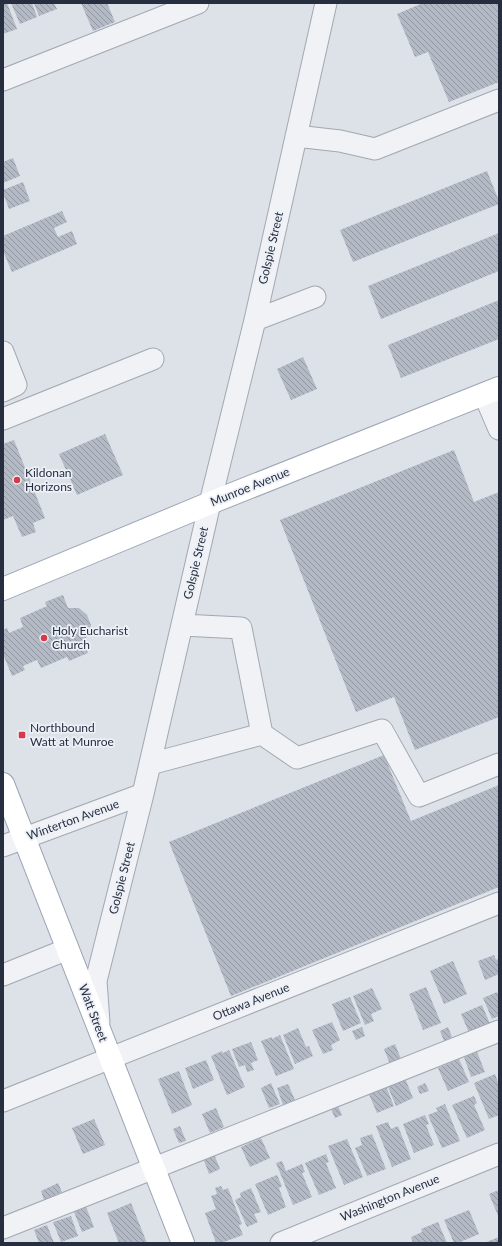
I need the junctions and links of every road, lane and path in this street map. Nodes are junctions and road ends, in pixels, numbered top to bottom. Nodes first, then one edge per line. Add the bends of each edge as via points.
1 (198, 3) edge
2 (326, 3) edge
3 (3, 80) edge
4 (499, 100) edge
5 (296, 136) junction
6 (316, 297) dead end
7 (255, 320) junction
8 (3, 352) edge
9 (153, 358) dead end
10 (3, 391) edge
11 (491, 391) edge
12 (3, 419) edge
13 (499, 429) edge
14 (210, 503) junction
15 (3, 589) edge
16 (182, 626) junction
17 (262, 734) junction
18 (150, 764) junction
19 (499, 764) edge
20 (3, 784) edge
21 (143, 794) junction
22 (23, 838) junction
23 (3, 846) edge
24 (499, 903) edge
25 (68, 949) junction
26 (3, 975) edge
27 (100, 1030) junction
28 (499, 1031) edge
29 (110, 1058) junction
30 (3, 1101) edge
31 (499, 1154) edge
32 (153, 1168) junction
33 (3, 1228) edge
34 (183, 1243) edge
35 (281, 1243) edge

1 - 3 street
2 - 5 street, Golspie Street
4 - 5 street via 375,149 340,141
5 - 7 street, Golspie Street
6 - 7 street
7 - 14 street, Golspie Street
8 - 10 street via 16,385
9 - 12 street
11 - 13 street
11 - 14 main road, Munroe Avenue
14 - 15 main road, Munroe Avenue
14 - 16 street, Golspie Street
16 - 17 street via 241,628
16 - 18 street, Golspie Street
17 - 18 street
17 - 19 street via 297,758 382,730 419,796
18 - 21 street, Golspie Street
20 - 22 main road, Watt Street
21 - 22 street, Winterton Avenue
21 - 27 street, Golspie Street via 96,981
22 - 23 street, Winterton Avenue
22 - 25 main road, Watt Street
24 - 29 street, Ottawa Avenue
25 - 26 street
25 - 27 main road, Watt Street
27 - 29 main road, Watt Street
28 - 32 street
29 - 30 street, Ottawa Avenue
29 - 32 main road, Watt Street
31 - 35 street, Washington Avenue
32 - 33 street
32 - 34 main road, Watt Street

